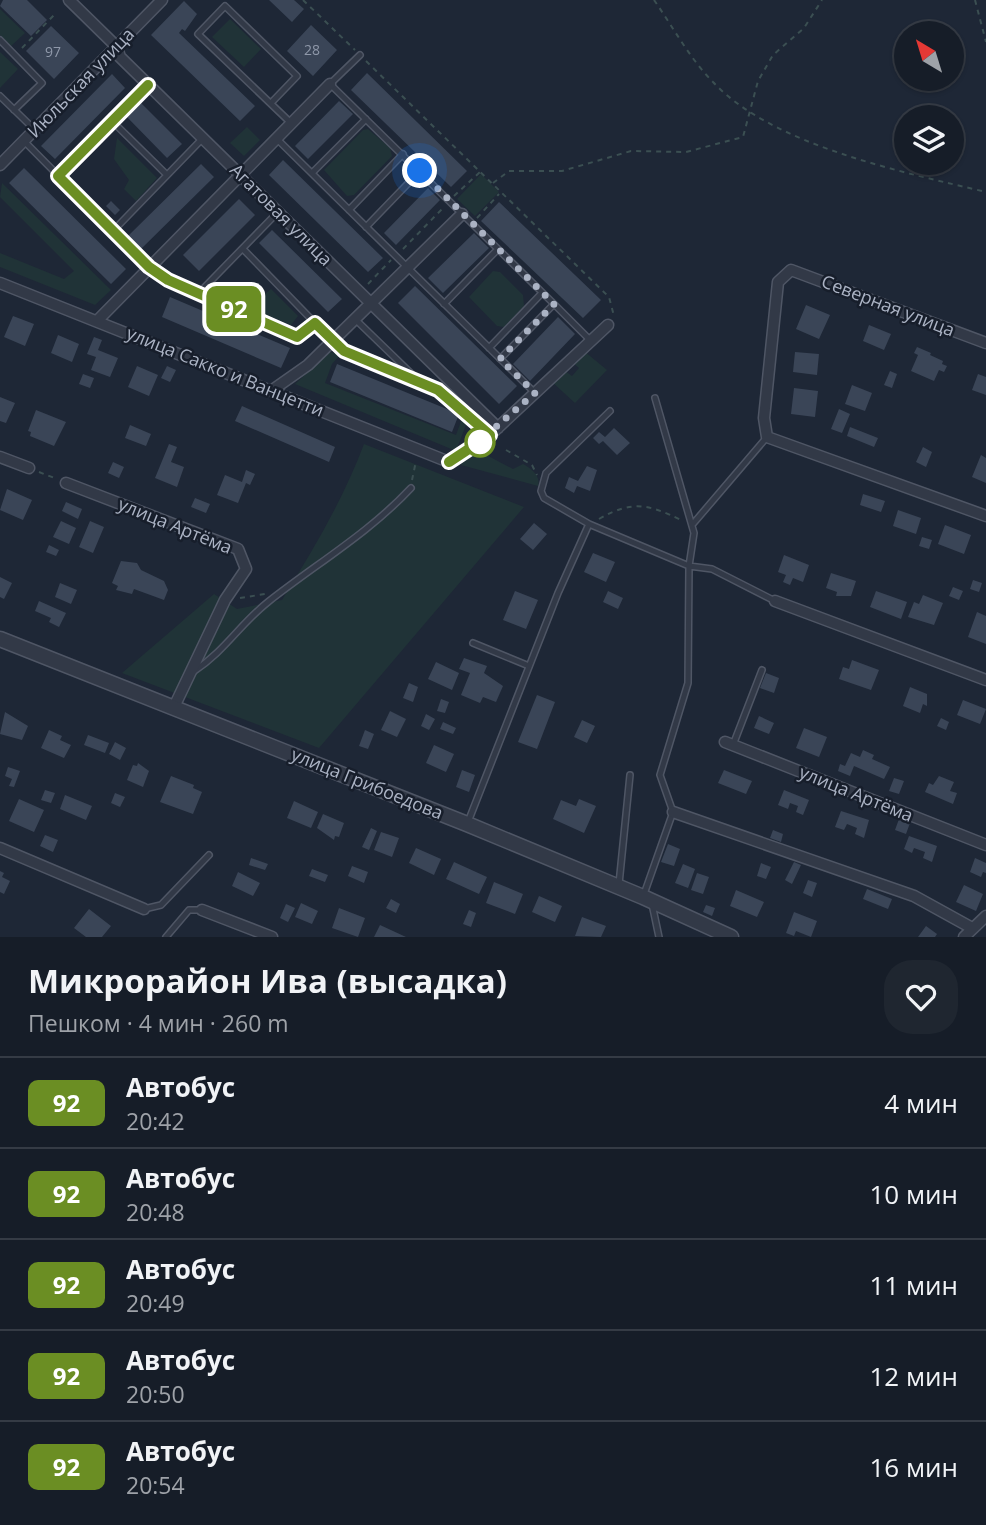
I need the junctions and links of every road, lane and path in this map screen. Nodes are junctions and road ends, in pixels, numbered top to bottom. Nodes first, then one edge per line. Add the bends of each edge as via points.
1 (69, 0) edge
2 (162, 0) edge
3 (303, 0) edge
4 (654, 0) edge
5 (822, 0) edge
6 (975, 0) edge
7 (55, 14) dead end
8 (0, 40) edge
9 (986, 42) edge
10 (117, 47) junction
11 (15, 55) junction
12 (360, 55) junction
13 (330, 84) junction
14 (148, 85) junction
15 (0, 96) edge
16 (271, 103) junction
17 (14, 110) junction
18 (750, 113) junction
19 (366, 119) junction
20 (112, 121) junction
21 (292, 124) junction
22 (35, 130) junction
23 (203, 138) junction
24 (277, 139) junction
25 (24, 141) junction
26 (403, 154) junction
27 (0, 165) edge
28 (420, 171) junction
29 (480, 172) junction
30 (312, 173) junction
31 (167, 175) junction
32 (58, 176) junction
33 (241, 176) junction
34 (492, 184) junction
35 (501, 192) junction
36 (986, 192) edge
37 (450, 200) junction
38 (349, 210) junction
39 (278, 212) junction
40 (461, 214) junction
41 (471, 224) junction
42 (366, 227) junction
43 (113, 231) junction
44 (243, 249) junction
45 (498, 249) junction
46 (396, 256) junction
47 (149, 267) junction
48 (407, 267) junction
49 (0, 283) edge
50 (199, 293) junction
51 (359, 293) junction
52 (542, 293) junction
53 (369, 304) junction
54 (444, 304) junction
55 (554, 304) junction
56 (355, 319) junction
57 (97, 321) junction
58 (315, 323) junction
59 (608, 325) joint
60 (333, 341) junction
61 (591, 341) junction
62 (986, 343) edge
63 (489, 348) junction
64 (500, 359) junction
65 (420, 382) junction
66 (271, 391) junction
67 (535, 393) junction
68 (655, 398) dead end
69 (610, 411) dead end
70 (494, 431) junction
71 (767, 436) junction
72 (418, 450) junction
73 (506, 450) dead end
74 (0, 457) edge
75 (29, 468) joint
76 (542, 482) junction
77 (66, 483) joint
78 (411, 488) joint
79 (986, 516) edge
80 (589, 524) junction
81 (692, 525) junction
82 (689, 566) junction
83 (281, 592) junction
84 (225, 600) junction
85 (775, 601) joint
86 (0, 639) edge
87 (473, 643) dead end
88 (529, 666) junction
89 (762, 670) dead end
90 (191, 674) junction
91 (986, 680) edge
92 (174, 707) junction
93 (729, 743) joint
94 (630, 775) dead end
95 (673, 812) junction
96 (467, 824) junction
97 (986, 845) edge
98 (0, 848) edge
99 (209, 855) dead end
100 (619, 887) junction
101 (647, 899) junction
102 (144, 909) joint
103 (202, 910) joint
104 (986, 916) edge
105 (699, 931) edge
106 (968, 933) edge
107 (166, 937) edge
108 (272, 937) edge
109 (659, 937) edge
110 (731, 937) edge

1 - 10 street, Агатовая улица
2 - 10 street, Июльская улица
3 - 12 path
4 - 18 path via 713,82
5 - 18 path via 804,28 773,55 758,81
6 - 9 path
7 - 11 path
8 - 11 lane
10 - 14 street, Агатовая улица via 120,57
10 - 22 street, Июльская улица
11 - 17 lane via 42,83
12 - 13 lane
12 - 29 path
13 - 19 lane
13 - 21 street
14 - 20 lane
14 - 23 street, Агатовая улица
15 - 17 lane
16 - 16 lane via 198,34 225,6 298,76
16 - 21 lane
17 - 22 lane
18 - 34 path via 743,137 686,152 631,150 562,171 509,171
18 - 36 path via 853,159
19 - 26 lane
19 - 30 lane
20 - 31 lane
20 - 32 lane
21 - 24 street
22 - 25 street, Июльская улица
23 - 31 lane
23 - 33 street, Агатовая улица
24 - 30 lane
24 - 33 street
25 - 27 street, Июльская улица
25 - 32 lane
26 - 28 lane
26 - 38 lane
28 - 37 lane
28 - 42 lane
29 - 34 path
29 - 37 path
30 - 38 lane
31 - 43 lane
32 - 43 lane
33 - 39 street, Агатовая улица
33 - 47 street
34 - 35 path
35 - 41 path
35 - 59 path via 609,297 614,309
37 - 40 lane
37 - 46 path
38 - 42 lane
39 - 44 lane
39 - 51 street, Агатовая улица
40 - 41 lane
40 - 48 street
41 - 45 lane
42 - 46 lane
43 - 47 lane
44 - 50 lane
44 - 58 lane
45 - 52 lane
45 - 54 lane
46 - 48 lane
46 - 51 path
47 - 50 lane
47 - 57 street
48 - 53 street
48 - 54 lane
49 - 57 street, улица Сакко и Ванцетти
50 - 58 lane via 297,337
51 - 53 street, Агатовая улица
52 - 55 lane
52 - 63 lane
53 - 56 street
53 - 70 street, Агатовая улица
54 - 63 lane
55 - 61 lane
55 - 64 lane
56 - 60 street
56 - 65 lane
57 - 66 street, улица Сакко и Ванцетти
58 - 60 lane
59 - 61 street
60 - 65 lane via 344,351
60 - 66 street
61 - 67 street
62 - 71 street, Северная улица via 791,270 778,282 764,418
63 - 64 lane
64 - 67 lane
65 - 70 lane
66 - 72 street, улица Сакко и Ванцетти
67 - 70 street
68 - 81 lane
69 - 76 lane
70 - 72 street, улица Сакко и Ванцетти via 449,462
71 - 79 street
71 - 81 lane
72 - 78 path
73 - 76 path via 532,466
74 - 75 street
75 - 77 path
76 - 80 lane via 541,491 550,504
77 - 84 street, улица Артёма via 238,549 246,569
78 - 83 lane via 383,518
80 - 81 path via 618,508 650,505
80 - 82 lane
80 - 88 lane
81 - 82 lane
82 - 85 lane via 721,573
82 - 95 lane via 688,683 660,775
83 - 84 path
83 - 90 lane via 217,657
84 - 90 street, улица Артёма
85 - 91 street
86 - 92 street, улица Грибоедова
87 - 88 lane
88 - 96 lane
89 - 93 lane
90 - 92 street, улица Артёма
92 - 96 street, улица Грибоедова
93 - 97 street, улица Артёма
94 - 100 lane
95 - 101 lane
95 - 106 street via 914,896
96 - 100 street, улица Грибоедова
98 - 102 street
99 - 102 lane via 161,905
100 - 101 street, улица Грибоедова
101 - 105 street, улица Грибоедова
101 - 109 lane
103 - 107 lane via 189,910
103 - 108 street
104 - 106 street
105 - 110 street, улица Грибоедова

